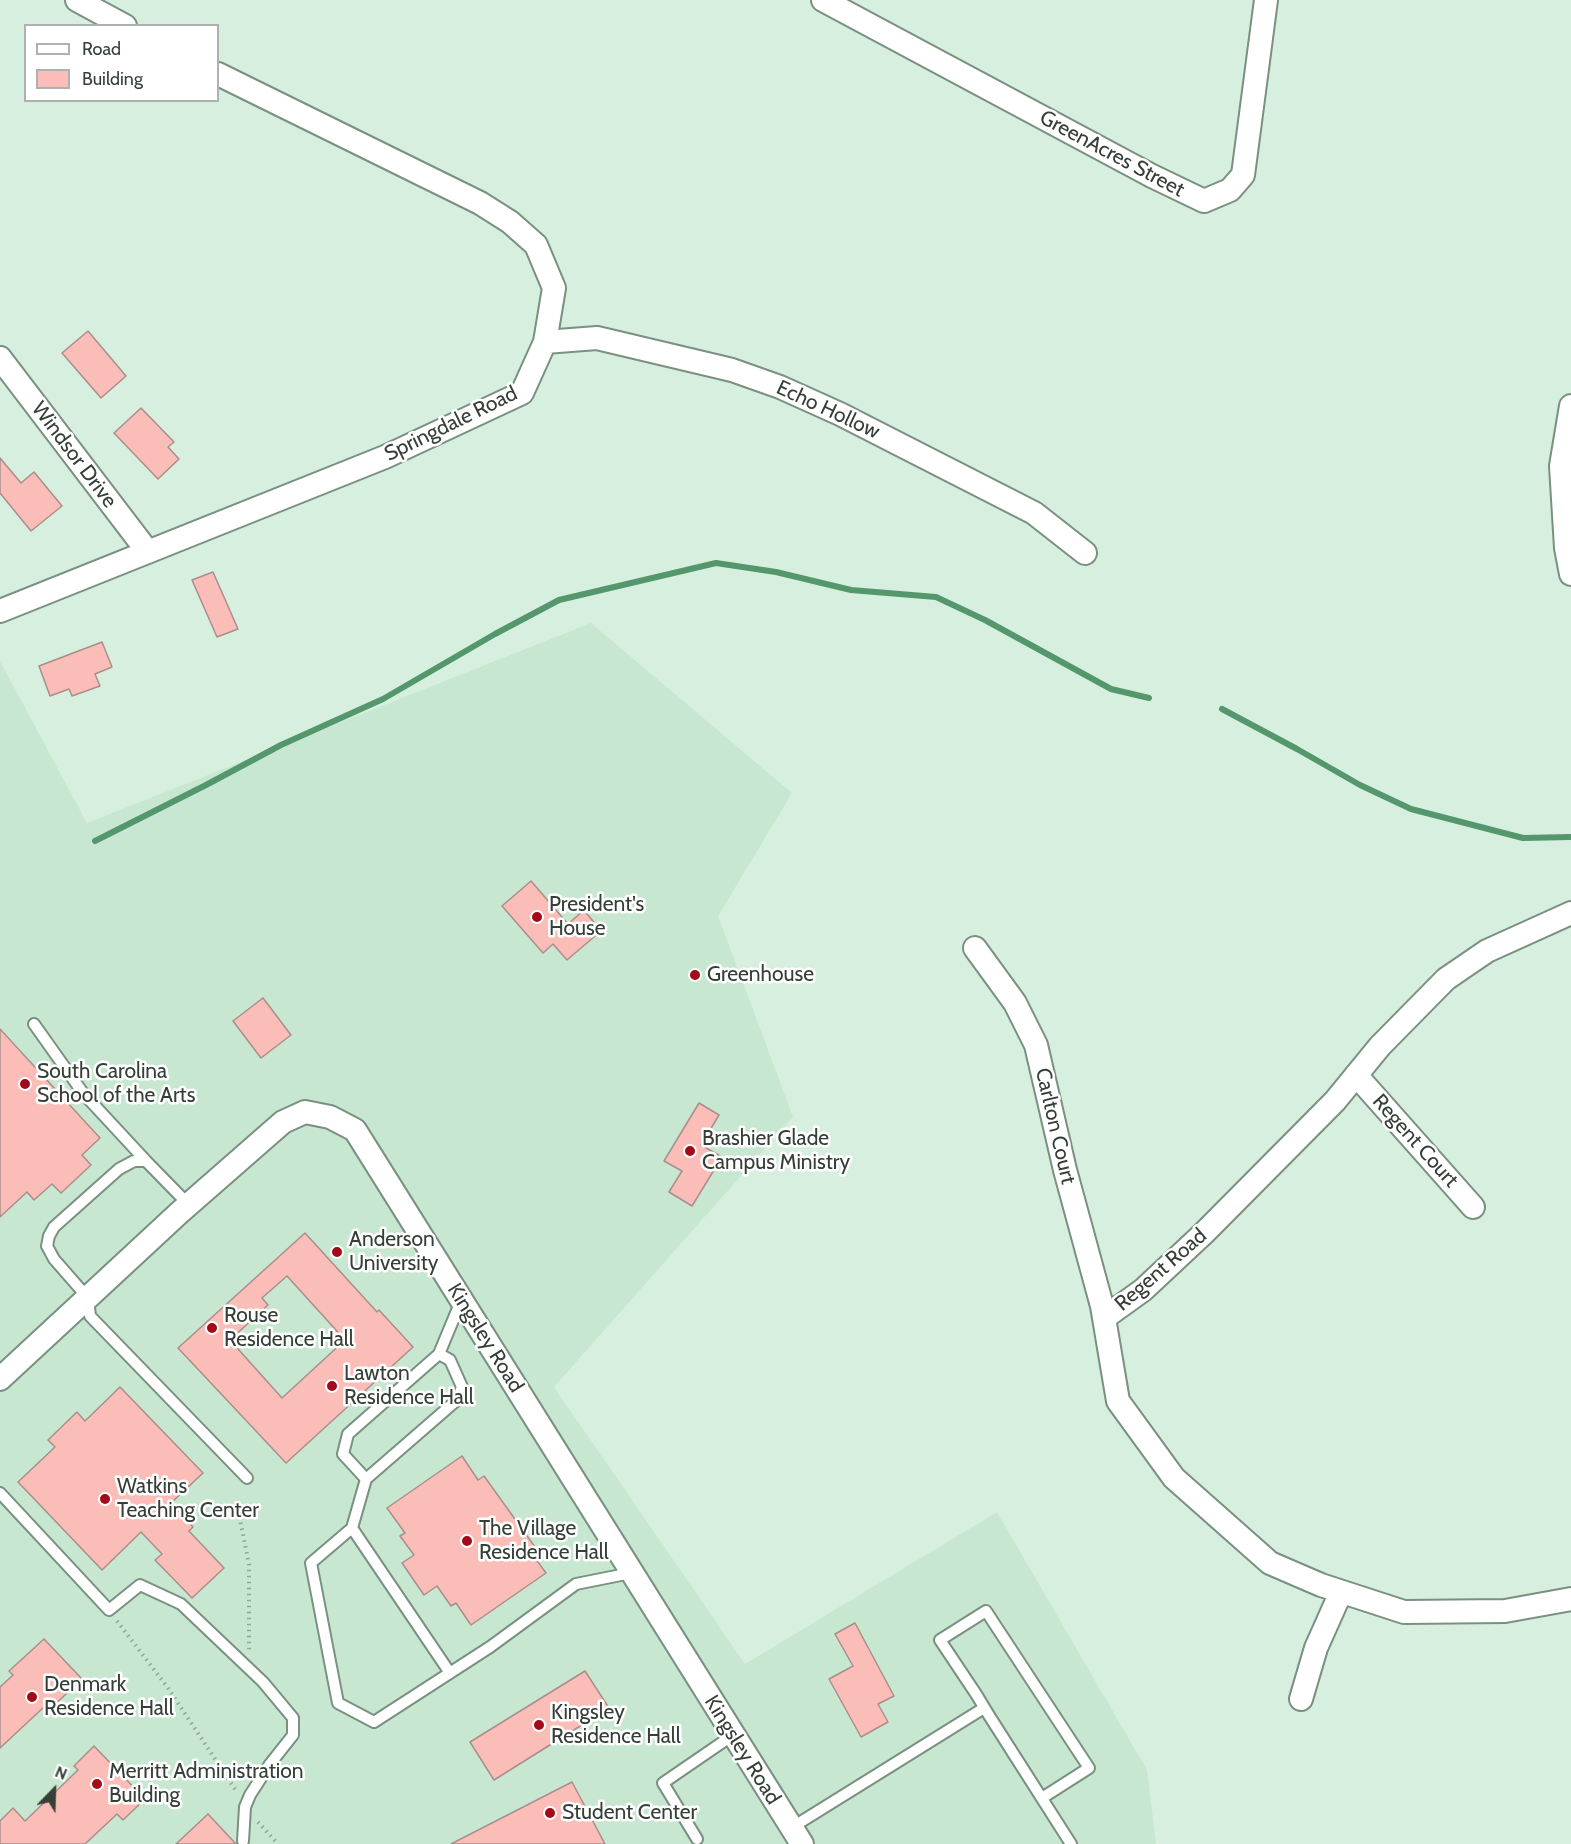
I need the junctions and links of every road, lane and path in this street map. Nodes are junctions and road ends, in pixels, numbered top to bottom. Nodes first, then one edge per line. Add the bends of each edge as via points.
1 (77, 0) edge
2 (823, 0) edge
3 (1266, 0) edge
4 (121, 24) edge
5 (219, 74) edge
6 (545, 342) junction
7 (0, 358) edge
8 (1571, 406) edge
9 (148, 552) junction
10 (1085, 553) dead end
11 (1571, 574) edge
12 (0, 611) edge
13 (1571, 913) edge
14 (975, 948) dead end
15 (34, 1024) dead end
16 (1356, 1075) junction
17 (146, 1161) junction
18 (189, 1205) junction
19 (1473, 1207) dead end
20 (88, 1298) junction
21 (461, 1300) junction
22 (1104, 1318) junction
23 (439, 1354) junction
24 (0, 1379) edge
25 (247, 1478) dead end
26 (366, 1479) junction
27 (0, 1493) edge
28 (237, 1505) dead end
29 (352, 1528) junction
30 (631, 1573) junction
31 (1341, 1592) junction
32 (1571, 1599) edge
33 (109, 1610) junction
34 (248, 1668) junction
35 (450, 1673) junction
36 (1301, 1699) dead end
37 (984, 1708) junction
38 (733, 1735) junction
39 (1042, 1798) junction
40 (245, 1807) junction
41 (796, 1836) edge
42 (698, 1839) dead end
43 (243, 1841) dead end
44 (278, 1844) edge
45 (1071, 1844) edge

1 - 4 street
2 - 3 street, GreenAcres Street via 1204,201 1230,190 1243,174
5 - 6 street, Springdale Road via 480,203 510,222 536,245 554,288
6 - 9 street, Springdale Road via 522,393 385,457
6 - 10 street, Echo Hollow via 597,338 732,370 780,387 1034,513
7 - 9 street, Windsor Drive
8 - 11 street via 1561,466
9 - 12 street, Springdale Road
13 - 16 street, Regent Road via 1487,951 1446,979
14 - 22 street, Carlton Court via 1016,1003 1036,1044
15 - 17 lane via 83,1093
16 - 19 street, Regent Court
16 - 22 street, Regent Road via 1204,1233 1143,1290
17 - 18 lane
17 - 20 lane via 134,1161 119,1169 54,1227 50,1236 47,1246 54,1259
18 - 20 street, Kingsley Road
18 - 21 street, Kingsley Road via 283,1122 305,1112 330,1117 355,1130
20 - 24 street, Kingsley Road
20 - 25 lane via 90,1316
21 - 23 lane
21 - 30 street, Kingsley Road
22 - 31 street, Regent Road via 1118,1401 1174,1478 1270,1563
23 - 26 lane via 348,1434 344,1454
23 - 26 lane via 450,1360 462,1387 457,1400
26 - 29 lane
27 - 33 lane
28 - 34 path via 249,1564
29 - 35 lane
29 - 35 lane via 311,1563 338,1703 374,1722
30 - 35 lane via 576,1584
30 - 38 street, Kingsley Road
31 - 32 street, Regent Road via 1404,1612 1505,1611
31 - 36 street via 1316,1648
33 - 34 lane via 140,1585 181,1604
33 - 40 path via 168,1688
34 - 40 lane via 293,1718 293,1735 270,1764
37 - 39 lane
37 - 39 lane via 940,1640 986,1611 1089,1768
37 - 41 lane
38 - 41 street, Kingsley Road
38 - 42 lane via 663,1783
39 - 45 lane
40 - 43 lane
40 - 44 path

